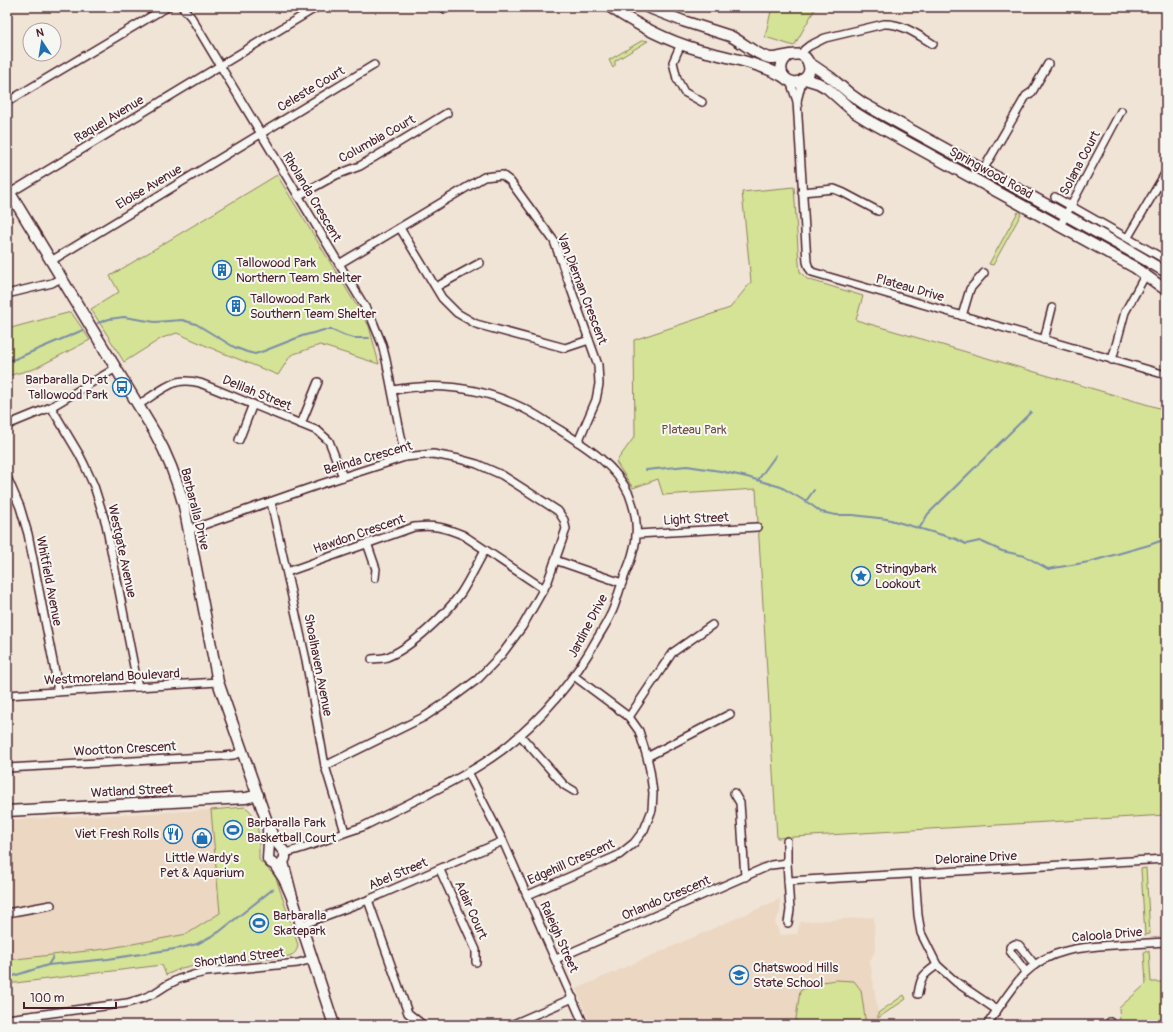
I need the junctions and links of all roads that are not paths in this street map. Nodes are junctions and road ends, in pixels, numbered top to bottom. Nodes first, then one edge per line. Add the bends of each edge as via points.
1 (168, 7) edge
2 (182, 7) edge
3 (317, 7) edge
4 (610, 7) edge
5 (647, 7) edge
6 (681, 44) junction
7 (933, 44) dead end
8 (788, 56) junction
9 (805, 58) junction
10 (1048, 64) dead end
11 (220, 66) junction
12 (374, 66) dead end
13 (787, 79) junction
14 (803, 80) junction
15 (797, 101) junction
16 (7, 102) edge
17 (702, 102) dead end
18 (1121, 111) dead end
19 (447, 113) dead end
20 (260, 134) junction
21 (983, 170) junction
22 (1166, 172) edge
23 (9, 190) edge
24 (802, 192) junction
25 (298, 196) junction
26 (1055, 197) dead end
27 (878, 211) dead end
28 (1068, 211) junction
29 (1060, 226) junction
30 (400, 228) junction
31 (1128, 237) junction
32 (50, 260) junction
33 (1166, 260) edge
34 (480, 263) dead end
35 (339, 264) junction
36 (1163, 269) edge
37 (984, 273) dead end
38 (1146, 274) junction
39 (61, 278) junction
40 (436, 287) junction
41 (1166, 290) edge
42 (7, 294) edge
43 (1052, 308) dead end
44 (962, 316) junction
45 (589, 340) junction
46 (1044, 340) junction
47 (1112, 360) junction
48 (116, 368) junction
49 (1166, 375) edge
50 (318, 382) dead end
51 (393, 390) junction
52 (253, 404) junction
53 (138, 405) junction
54 (51, 407) junction
55 (301, 424) junction
56 (7, 425) edge
57 (239, 440) dead end
58 (578, 442) junction
59 (405, 457) junction
60 (7, 477) edge
61 (343, 477) junction
62 (271, 502) junction
63 (757, 528) dead end
64 (189, 530) junction
65 (637, 534) junction
66 (367, 543) junction
67 (485, 550) junction
68 (555, 560) junction
69 (286, 572) junction
70 (376, 578) dead end
71 (622, 583) junction
72 (544, 589) junction
73 (712, 625) dead end
74 (372, 659) dead end
75 (574, 676) junction
76 (218, 682) junction
77 (138, 688) junction
78 (57, 692) junction
79 (7, 695) edge
80 (730, 714) dead end
81 (630, 717) junction
82 (520, 735) junction
83 (243, 751) junction
84 (647, 757) junction
85 (325, 766) junction
86 (7, 768) edge
87 (468, 772) junction
88 (574, 791) dead end
89 (734, 793) dead end
90 (258, 795) junction
91 (7, 811) edge
92 (267, 822) junction
93 (345, 832) junction
94 (503, 841) junction
95 (787, 841) dead end
96 (281, 857) junction
97 (1166, 859) edge
98 (787, 863) junction
99 (440, 870) junction
100 (916, 873) junction
101 (745, 877) junction
102 (788, 881) junction
103 (528, 895) junction
104 (368, 900) junction
105 (51, 905) dead end
106 (7, 913) edge
107 (788, 923) dead end
108 (301, 925) junction
109 (1166, 942) edge
110 (312, 959) junction
111 (556, 959) junction
112 (476, 962) dead end
113 (937, 965) junction
114 (1035, 965) junction
115 (1026, 972) junction
116 (918, 994) dead end
117 (573, 998) junction
118 (997, 1010) junction
119 (7, 1019) edge
120 (334, 1025) edge
121 (423, 1025) edge
122 (512, 1025) edge
123 (584, 1025) edge
124 (987, 1025) edge

1 - 16 street
2 - 11 street, Rholanda Crescent via 191,17
3 - 11 street, Raquel Avenue
4 - 6 main road via 634,23
5 - 8 main road via 730,36 764,56
6 - 13 main road via 776,72
6 - 17 street via 674,62 677,79 684,92
7 - 9 street via 900,26 884,24 825,38 804,50
8 - 9 main road via 792,54
8 - 13 main road via 781,68
9 - 14 main road via 809,71
9 - 21 main road, Springwood Road via 860,101
10 - 21 street via 1032,92 1026,96
11 - 20 street, Rholanda Crescent
11 - 23 street, Raquel Avenue
12 - 20 street, Celeste Court
13 - 14 main road via 798,82
13 - 15 street, Plateau Drive
14 - 15 street, Plateau Drive
14 - 29 main road, Springwood Road via 827,88 867,120
15 - 24 street, Plateau Drive
18 - 28 street, Solana Court
19 - 25 street, Columbia Court via 360,166 336,175
20 - 25 street, Rholanda Crescent
20 - 32 street, Eloise Avenue
21 - 28 main road, Springwood Road
22 - 31 street
23 - 32 main road, Barbaralla Drive
24 - 27 street via 834,190
24 - 44 street, Plateau Drive via 806,262 812,272
25 - 35 street, Rholanda Crescent
26 - 28 street, Springwood Road
28 - 29 street, Solana Court
28 - 31 street, Springwood Road
28 - 36 main road, Springwood Road
29 - 38 main road, Springwood Road
30 - 35 street, Van Dieman Crescent
30 - 40 street
30 - 45 street, Van Dieman Crescent via 484,177 502,175 554,240
31 - 33 street, Springwood Road
32 - 39 main road, Barbaralla Drive
34 - 40 street
35 - 51 street, Rholanda Crescent via 377,330
37 - 44 street via 970,290
38 - 41 main road, Springwood Road
38 - 47 street via 1125,312
39 - 42 street via 52,283
39 - 48 main road, Barbaralla Drive
40 - 45 street via 442,298 457,313 476,324 565,348
43 - 46 street
44 - 46 street, Plateau Drive
45 - 58 street, Van Dieman Crescent via 598,365 599,384 596,400
46 - 47 street, Plateau Drive
47 - 49 street, Plateau Drive
48 - 53 main road, Barbaralla Drive
48 - 54 street
50 - 55 street
51 - 58 street, Jardine Drive via 425,386 469,389 488,394 526,410
51 - 59 street, Rholanda Crescent
52 - 53 street, Delilah Street via 192,381 178,382
52 - 55 street, Delilah Street
52 - 57 street
53 - 64 main road, Barbaralla Drive via 166,452
54 - 56 street
54 - 77 street, Westgate Avenue via 84,464 106,524
55 - 61 street, Delilah Street via 318,431 329,441
58 - 65 street, Jardine Drive via 608,465 624,484 635,513
59 - 61 street, Belinda Crescent
59 - 68 street, Belinda Crescent via 433,454 477,464 502,475 558,511 566,529
60 - 78 street, Whitfield Avenue via 28,534
61 - 62 street, Belinda Crescent
62 - 64 street, Belinda Crescent
62 - 69 street, Shoalhaven Avenue
63 - 65 street, Light Street
64 - 76 main road, Barbaralla Drive
65 - 71 street, Jardine Drive
66 - 67 street, Hawdon Crescent via 414,527 432,526 450,529
66 - 69 street, Hawdon Crescent
66 - 70 street via 376,569
67 - 72 street, Hawdon Crescent
67 - 74 street via 461,593 440,618 403,648 386,658
68 - 71 street
68 - 72 street, Belinda Crescent
69 - 85 street, Shoalhaven Avenue via 306,660
71 - 75 street, Jardine Drive via 607,620
72 - 85 street, Belinda Crescent via 522,627 502,654 478,679 424,717
73 - 81 street via 672,653
75 - 81 street, Edgehill Crescent
75 - 82 street, Jardine Drive via 557,698
76 - 77 street, Westmoreland Boulevard
76 - 83 main road, Barbaralla Drive
77 - 78 street, Westmoreland Boulevard
78 - 79 street, Westmoreland Boulevard
80 - 84 street
81 - 84 street, Edgehill Crescent via 639,731
82 - 87 street, Jardine Drive via 501,751
82 - 88 street via 564,785
83 - 86 street, Wootton Crescent via 224,756
83 - 90 main road, Barbaralla Drive
84 - 103 street, Edgehill Crescent via 653,793 652,810 644,830 634,843 619,855
85 - 93 street, Shoalhaven Avenue
87 - 93 street, Jardine Drive via 362,827
87 - 94 street, Raleigh Street
89 - 101 street via 740,803
90 - 91 main road, Watland Street via 246,798
90 - 92 main road, Barbaralla Drive
92 - 96 main road, Barbaralla Drive
92 - 96 main road, Barbaralla Drive via 268,859 270,862
93 - 96 street, Jardine Drive
94 - 99 street, Abel Street
94 - 103 street, Raleigh Street
95 - 98 street
96 - 108 main road, Barbaralla Drive via 284,879
97 - 100 street, Deloraine Drive
98 - 101 street, Orlando Crescent via 771,865
98 - 102 street
99 - 104 street, Abel Street
99 - 112 street, Adair Court via 476,950
100 - 102 street, Deloraine Drive
100 - 113 street via 921,933
101 - 111 street, Orlando Crescent
102 - 107 street
103 - 111 street, Raleigh Street
104 - 108 street, Abel Street
104 - 121 street via 408,1013
105 - 106 street
108 - 110 main road, Barbaralla Drive
109 - 114 street, Caloola Drive via 1085,947 1055,954
110 - 119 street, Shortland Street via 298,963 206,972 179,979 141,999 126,1003
110 - 120 main road, Barbaralla Drive
111 - 117 street, Raleigh Street
113 - 116 street via 923,975
113 - 118 street via 956,982
114 - 115 street, Caloola Drive
114 - 115 street via 1019,945 1010,947 1010,951
115 - 118 street, Caloola Drive
117 - 122 street
117 - 123 street, Raleigh Street
118 - 124 street, Caloola Drive

